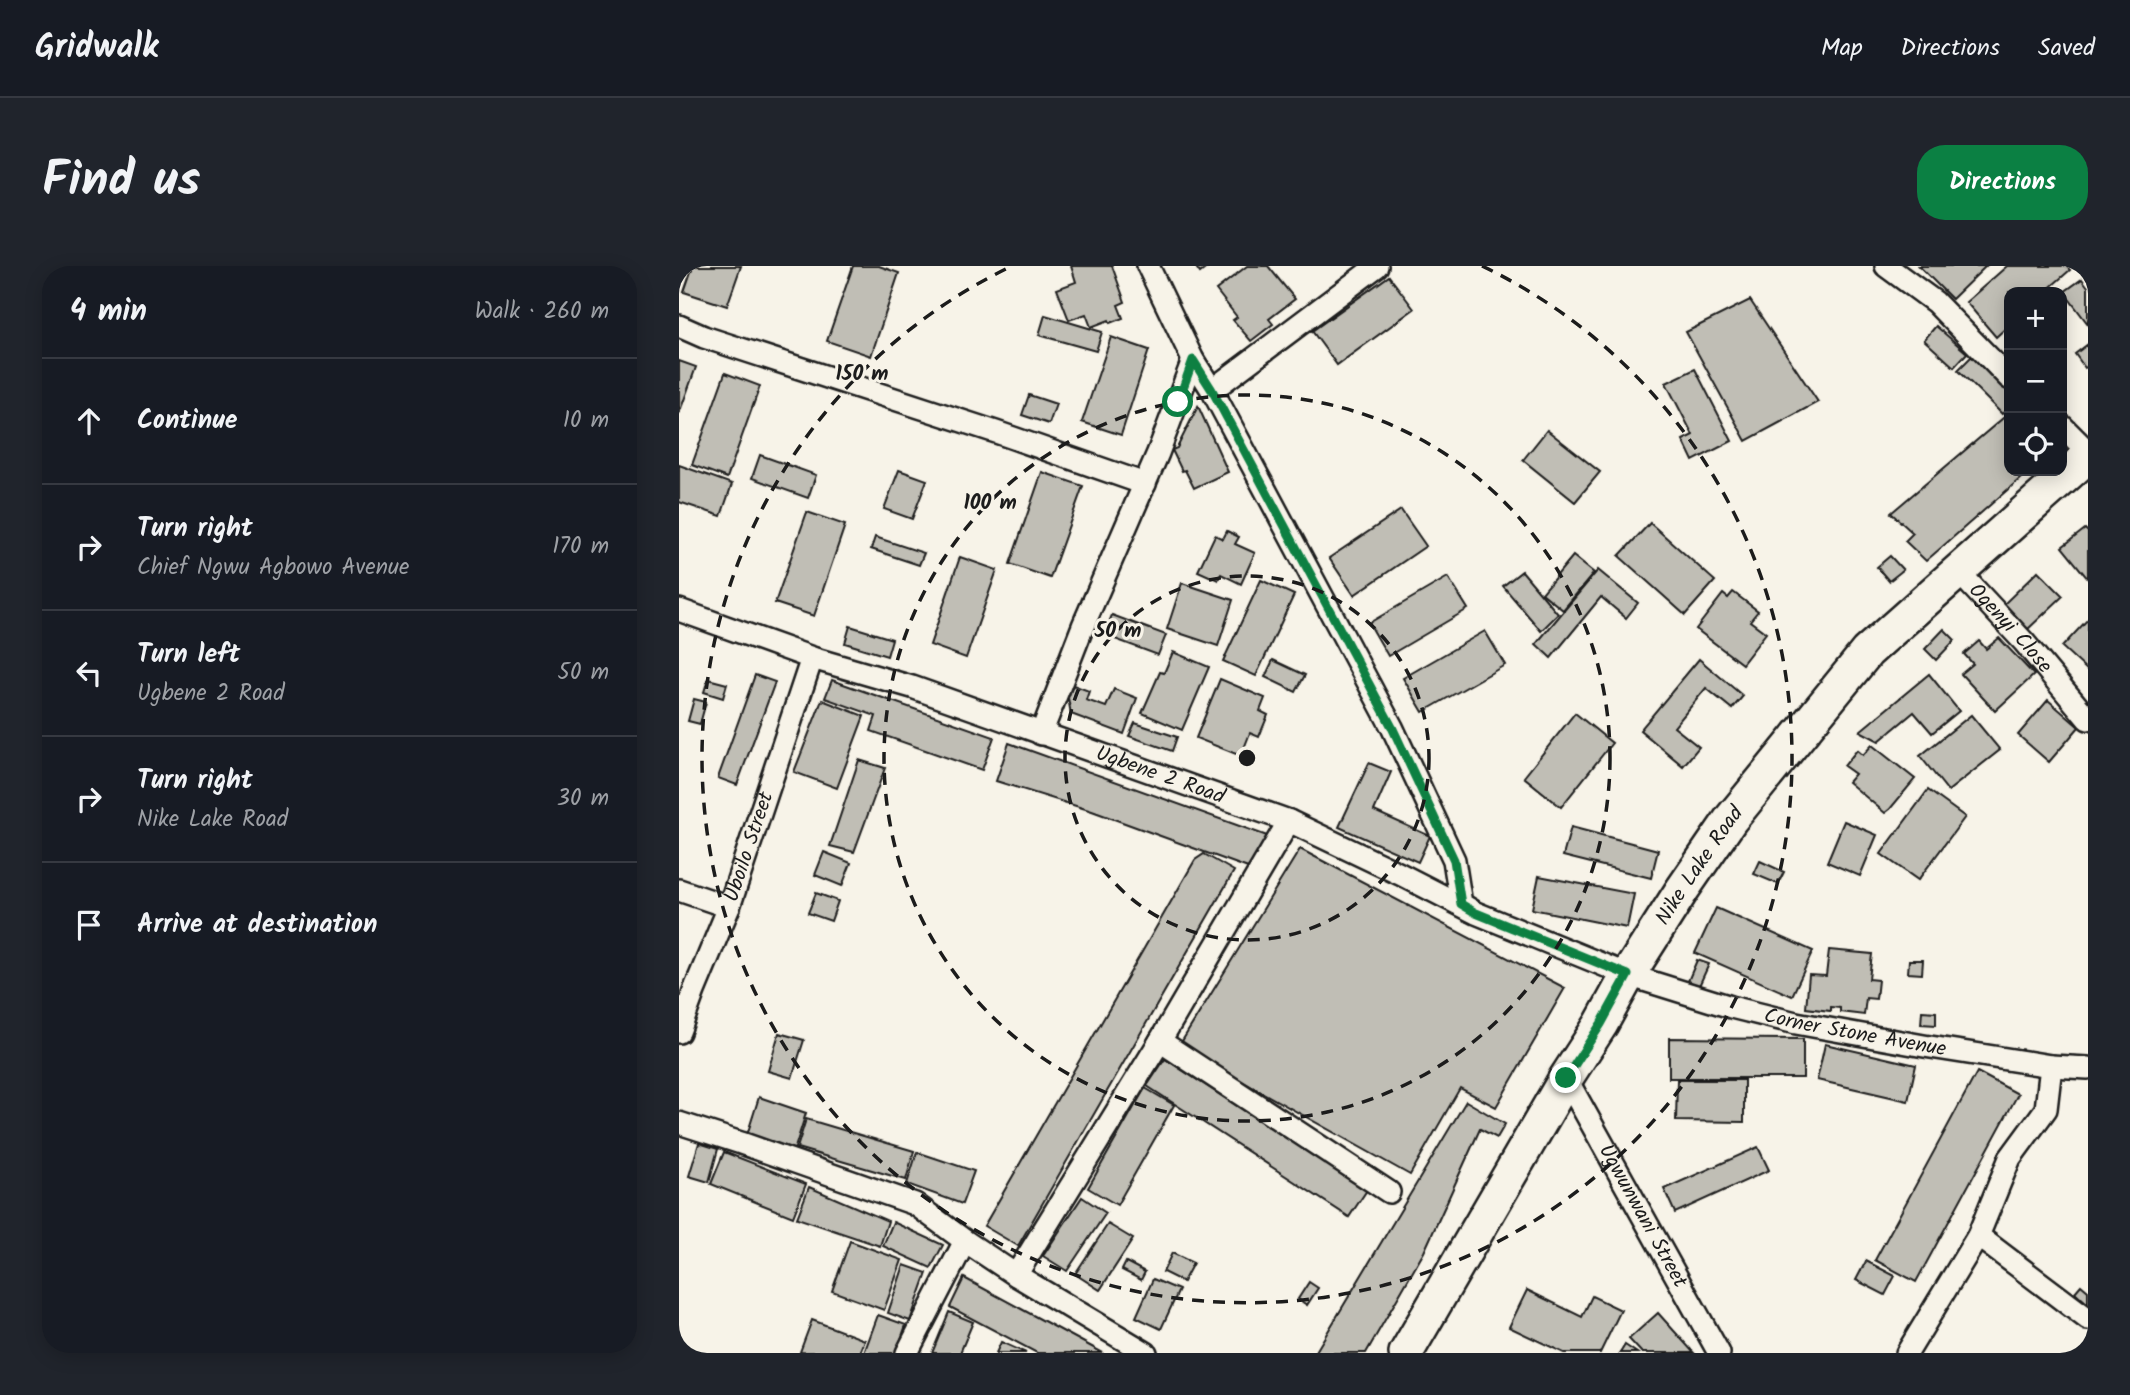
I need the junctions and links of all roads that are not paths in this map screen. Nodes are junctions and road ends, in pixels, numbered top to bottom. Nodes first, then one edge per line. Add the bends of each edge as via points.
1 (1148, 266) edge
2 (1377, 266) edge
3 (1887, 266) edge
4 (679, 326) edge
5 (1193, 360) junction
6 (2004, 373) edge
7 (1212, 390) junction
8 (2067, 431) edge
9 (2088, 454) edge
10 (1145, 484) junction
11 (1957, 570) junction
12 (679, 610) edge
13 (812, 658) junction
14 (2088, 719) edge
15 (1041, 734) junction
16 (1289, 821) junction
17 (679, 890) edge
18 (729, 907) junction
19 (1476, 913) junction
20 (1628, 975) junction
21 (679, 1032) edge
22 (1160, 1041) junction
23 (2051, 1066) junction
24 (2088, 1068) edge
25 (1566, 1078) junction
26 (679, 1123) edge
27 (1389, 1192) dead end
28 (1978, 1236) junction
29 (965, 1241) junction
30 (1016, 1275) junction
31 (2088, 1319) edge
32 (907, 1353) edge
33 (1146, 1353) edge
34 (1406, 1353) edge
35 (1719, 1353) edge
36 (1907, 1353) edge

1 - 5 street
2 - 7 street
3 - 6 street via 1935,302
4 - 10 street
5 - 7 street
5 - 10 street
7 - 19 street via 1392,727 1454,860 1461,904
8 - 9 street
9 - 11 main road, Nike Lake Road
10 - 15 street
11 - 14 street, Ogenyi Close
11 - 20 main road, Nike Lake Road via 1867,652 1748,798
12 - 13 street, Ugbene 2 Road
13 - 15 street, Ugbene 2 Road via 912,687
13 - 18 street, Uboilo Street
15 - 16 street, Ugbene 2 Road
16 - 19 street, Ugbene 2 Road
16 - 22 street
17 - 18 street
18 - 21 street, Uboilo Street
19 - 20 street, Ugbene 2 Road
20 - 23 street, Corner Stone Avenue via 1796,1023
20 - 25 main road, Nike Lake Road
22 - 27 street
22 - 30 street
23 - 24 street, Corner Stone Avenue
23 - 28 street via 2046,1109 2010,1158
25 - 34 main road, Nike Lake Road
25 - 35 street, Ugwunwani Street
26 - 29 street via 915,1204
28 - 31 street
28 - 36 street
29 - 30 street
29 - 32 street
30 - 33 street

